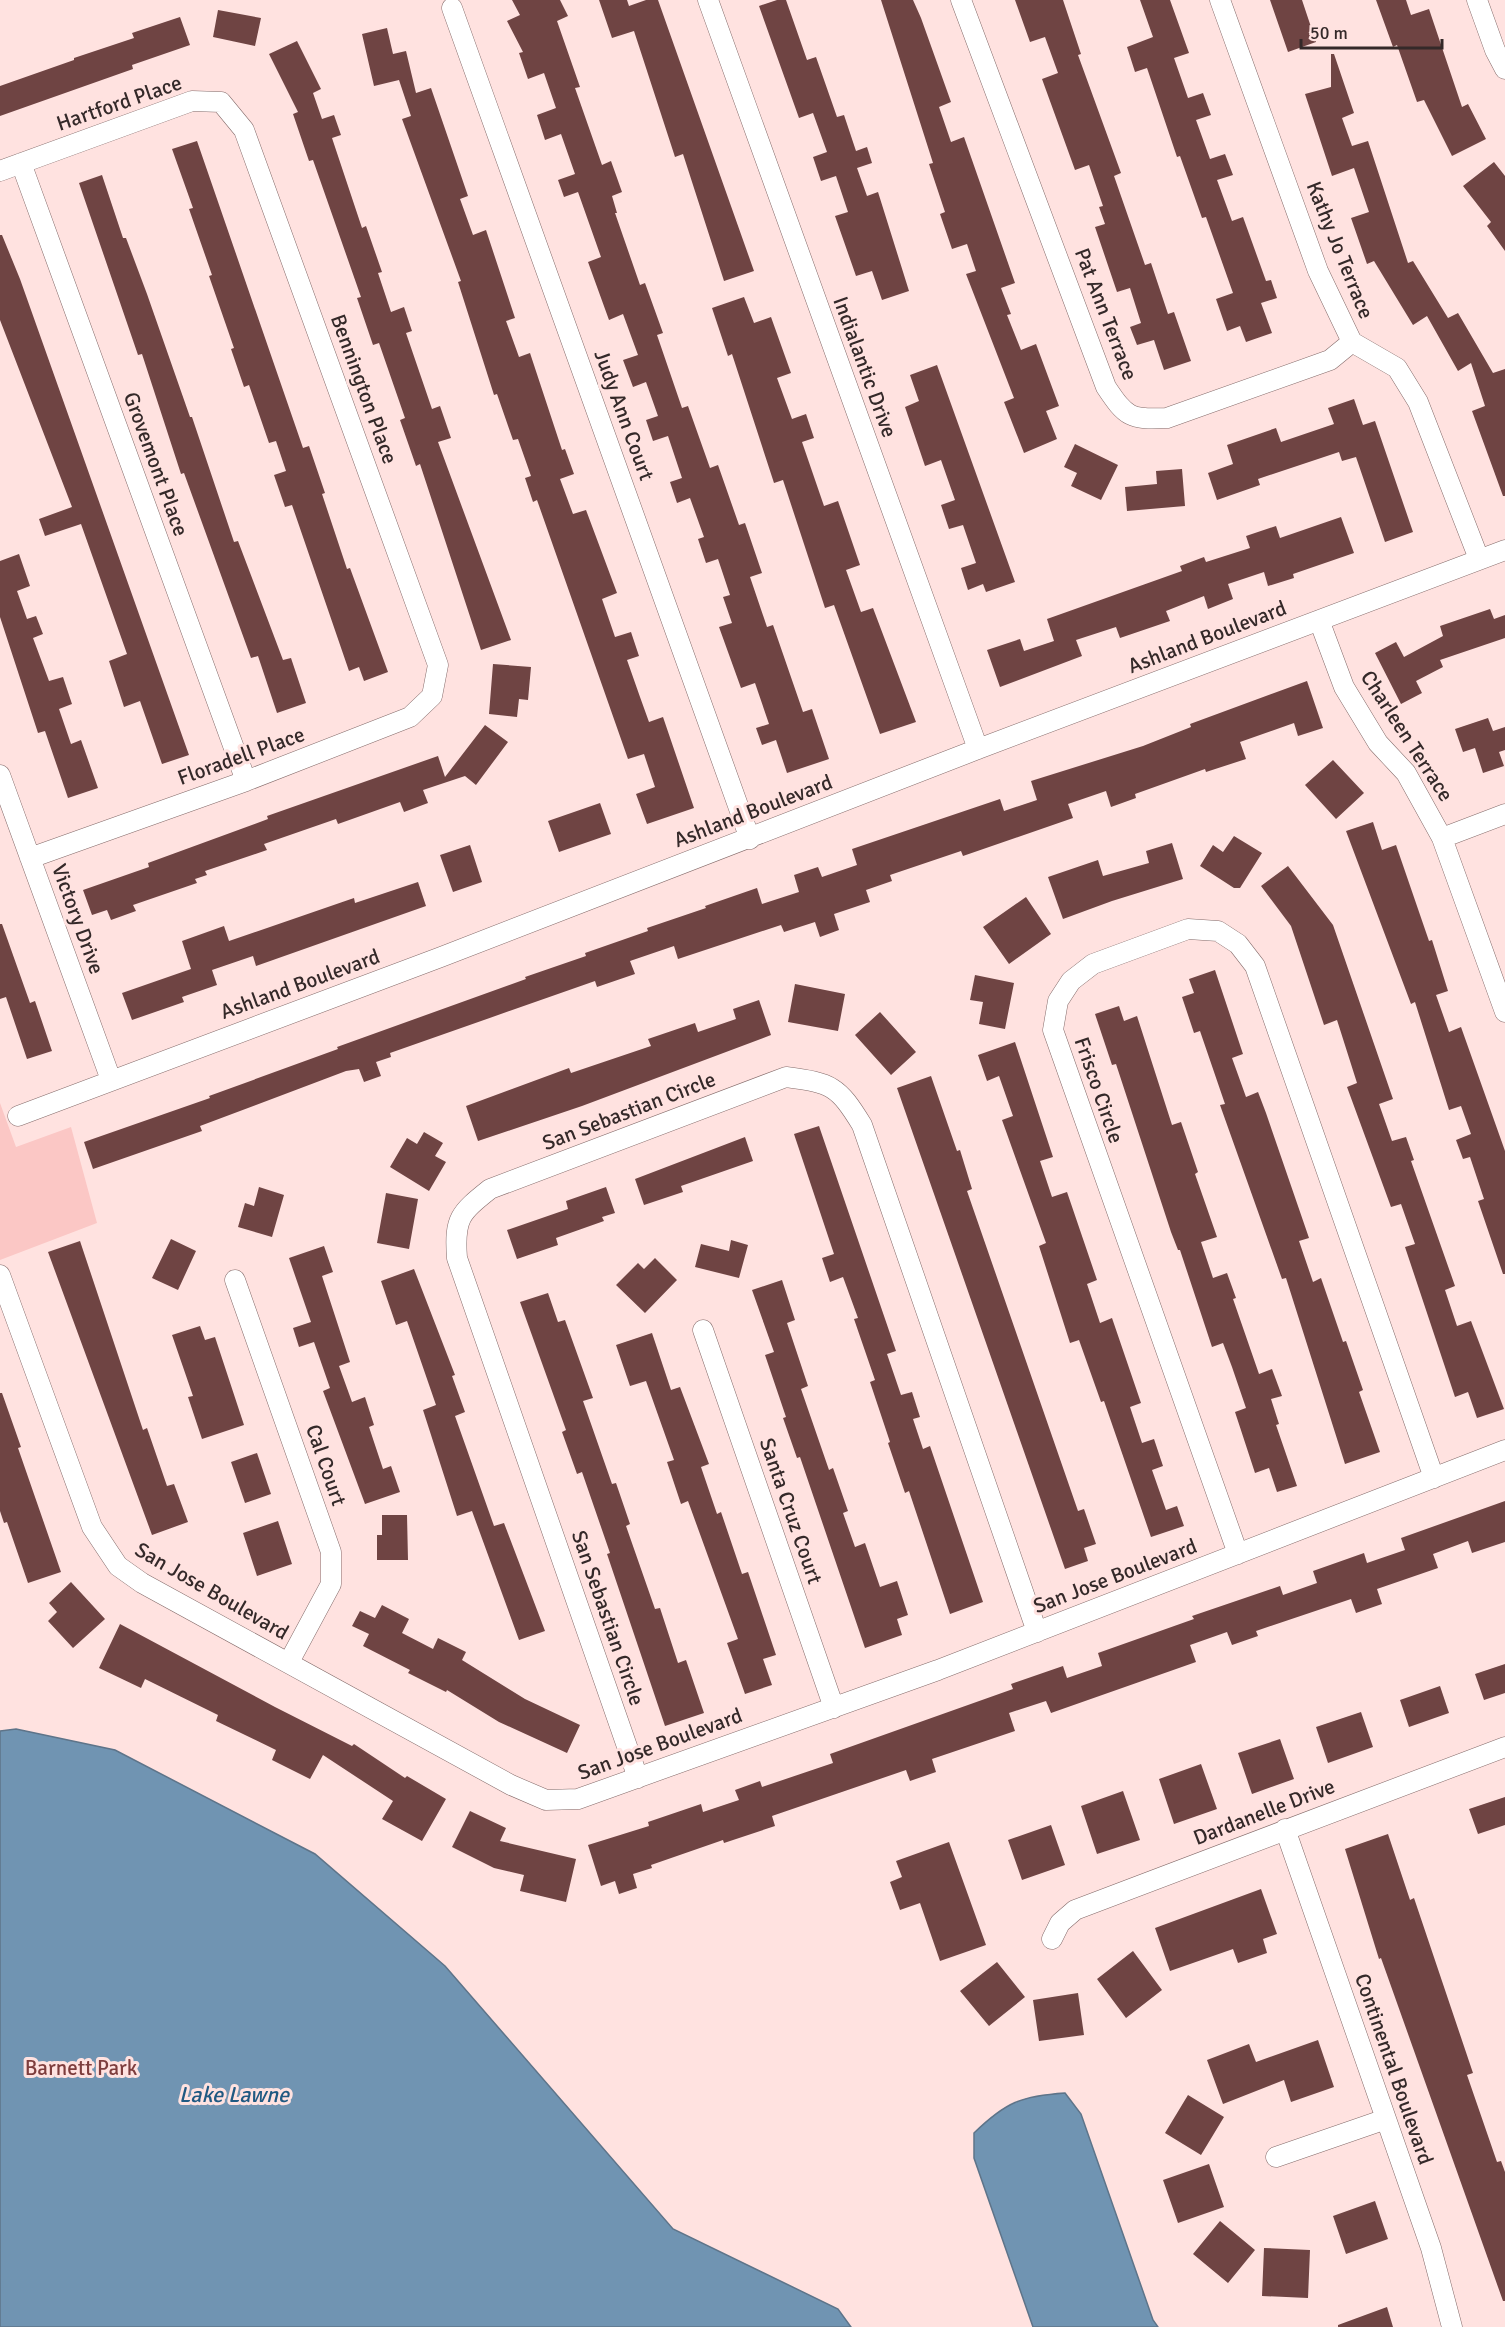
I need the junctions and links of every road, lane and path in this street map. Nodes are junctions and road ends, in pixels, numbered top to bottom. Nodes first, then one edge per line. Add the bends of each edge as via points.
1 (708, 0) edge
2 (961, 0) edge
3 (1220, 0) edge
4 (1477, 0) edge
5 (452, 8) dead end
6 (1505, 69) edge
7 (244, 130) joint
8 (21, 163) junction
9 (0, 171) edge
10 (1352, 342) junction
11 (1505, 549) edge
12 (1479, 559) junction
13 (1319, 620) junction
14 (438, 665) joint
15 (978, 749) junction
16 (0, 776) edge
17 (246, 781) junction
18 (1505, 814) edge
19 (1442, 838) junction
20 (750, 839) junction
21 (30, 858) junction
22 (1505, 1012) edge
23 (111, 1080) junction
24 (18, 1116) dead end
25 (0, 1275) edge
26 (235, 1280) dead end
27 (703, 1330) dead end
28 (1505, 1450) edge
29 (1434, 1478) junction
30 (1238, 1554) junction
31 (1037, 1632) junction
32 (290, 1662) junction
33 (834, 1708) junction
34 (1505, 1748) edge
35 (638, 1778) junction
36 (1285, 1829) junction
37 (1052, 1939) dead end
38 (1386, 2119) junction
39 (1276, 2157) dead end
40 (1452, 2327) edge

1 - 15 street, Indialantic Drive
2 - 10 street, Pat Ann Terrace via 1106,387 1122,411 1142,419 1167,418 1330,360
3 - 10 street, Kathy Jo Terrace via 1318,271
4 - 6 street
5 - 20 street, Judy Ann Court
7 - 8 street, Hartford Place via 220,102 192,101
7 - 14 street, Bennington Place
8 - 9 street, Hartford Place
8 - 17 street, Grovemont Place
10 - 12 street, Kathy Jo Terrace via 1397,368 1418,402
11 - 12 street, Ashland Boulevard
12 - 13 street, Ashland Boulevard
13 - 15 street, Ashland Boulevard
13 - 19 street, Charleen Terrace via 1344,687 1378,743 1406,773
14 - 17 street, Floradell Place via 432,696 410,717
15 - 20 street, Ashland Boulevard
16 - 21 street, Victory Drive
17 - 21 street, Floradell Place
18 - 19 street
19 - 22 street, Charleen Terrace
20 - 23 street, Ashland Boulevard
21 - 23 street, Victory Drive
23 - 24 street, Ashland Boulevard
25 - 32 street, San Jose Boulevard via 92,1527 105,1550 142,1584
26 - 32 street, Cal Court via 331,1552 331,1584
27 - 33 street, Santa Cruz Court
28 - 29 street, San Jose Boulevard
29 - 30 street, San Jose Boulevard
29 - 30 street, Frisco Circle via 1256,966 1238,944 1218,931 1188,929 1093,964 1071,981 1058,1001 1053,1030
30 - 31 street, San Jose Boulevard
31 - 33 street, San Jose Boulevard
31 - 35 street, San Sebastian Circle via 862,1125 844,1096 818,1081 786,1077 490,1189 469,1206 455,1229 457,1258
32 - 35 street, San Jose Boulevard via 511,1785 546,1800 578,1799
33 - 35 street, San Jose Boulevard
34 - 36 street, Dardanelle Drive
36 - 37 street, Dardanelle Drive via 1076,1910 1060,1923
36 - 38 street, Continental Boulevard
38 - 39 street
38 - 40 street, Continental Boulevard via 1431,2248

